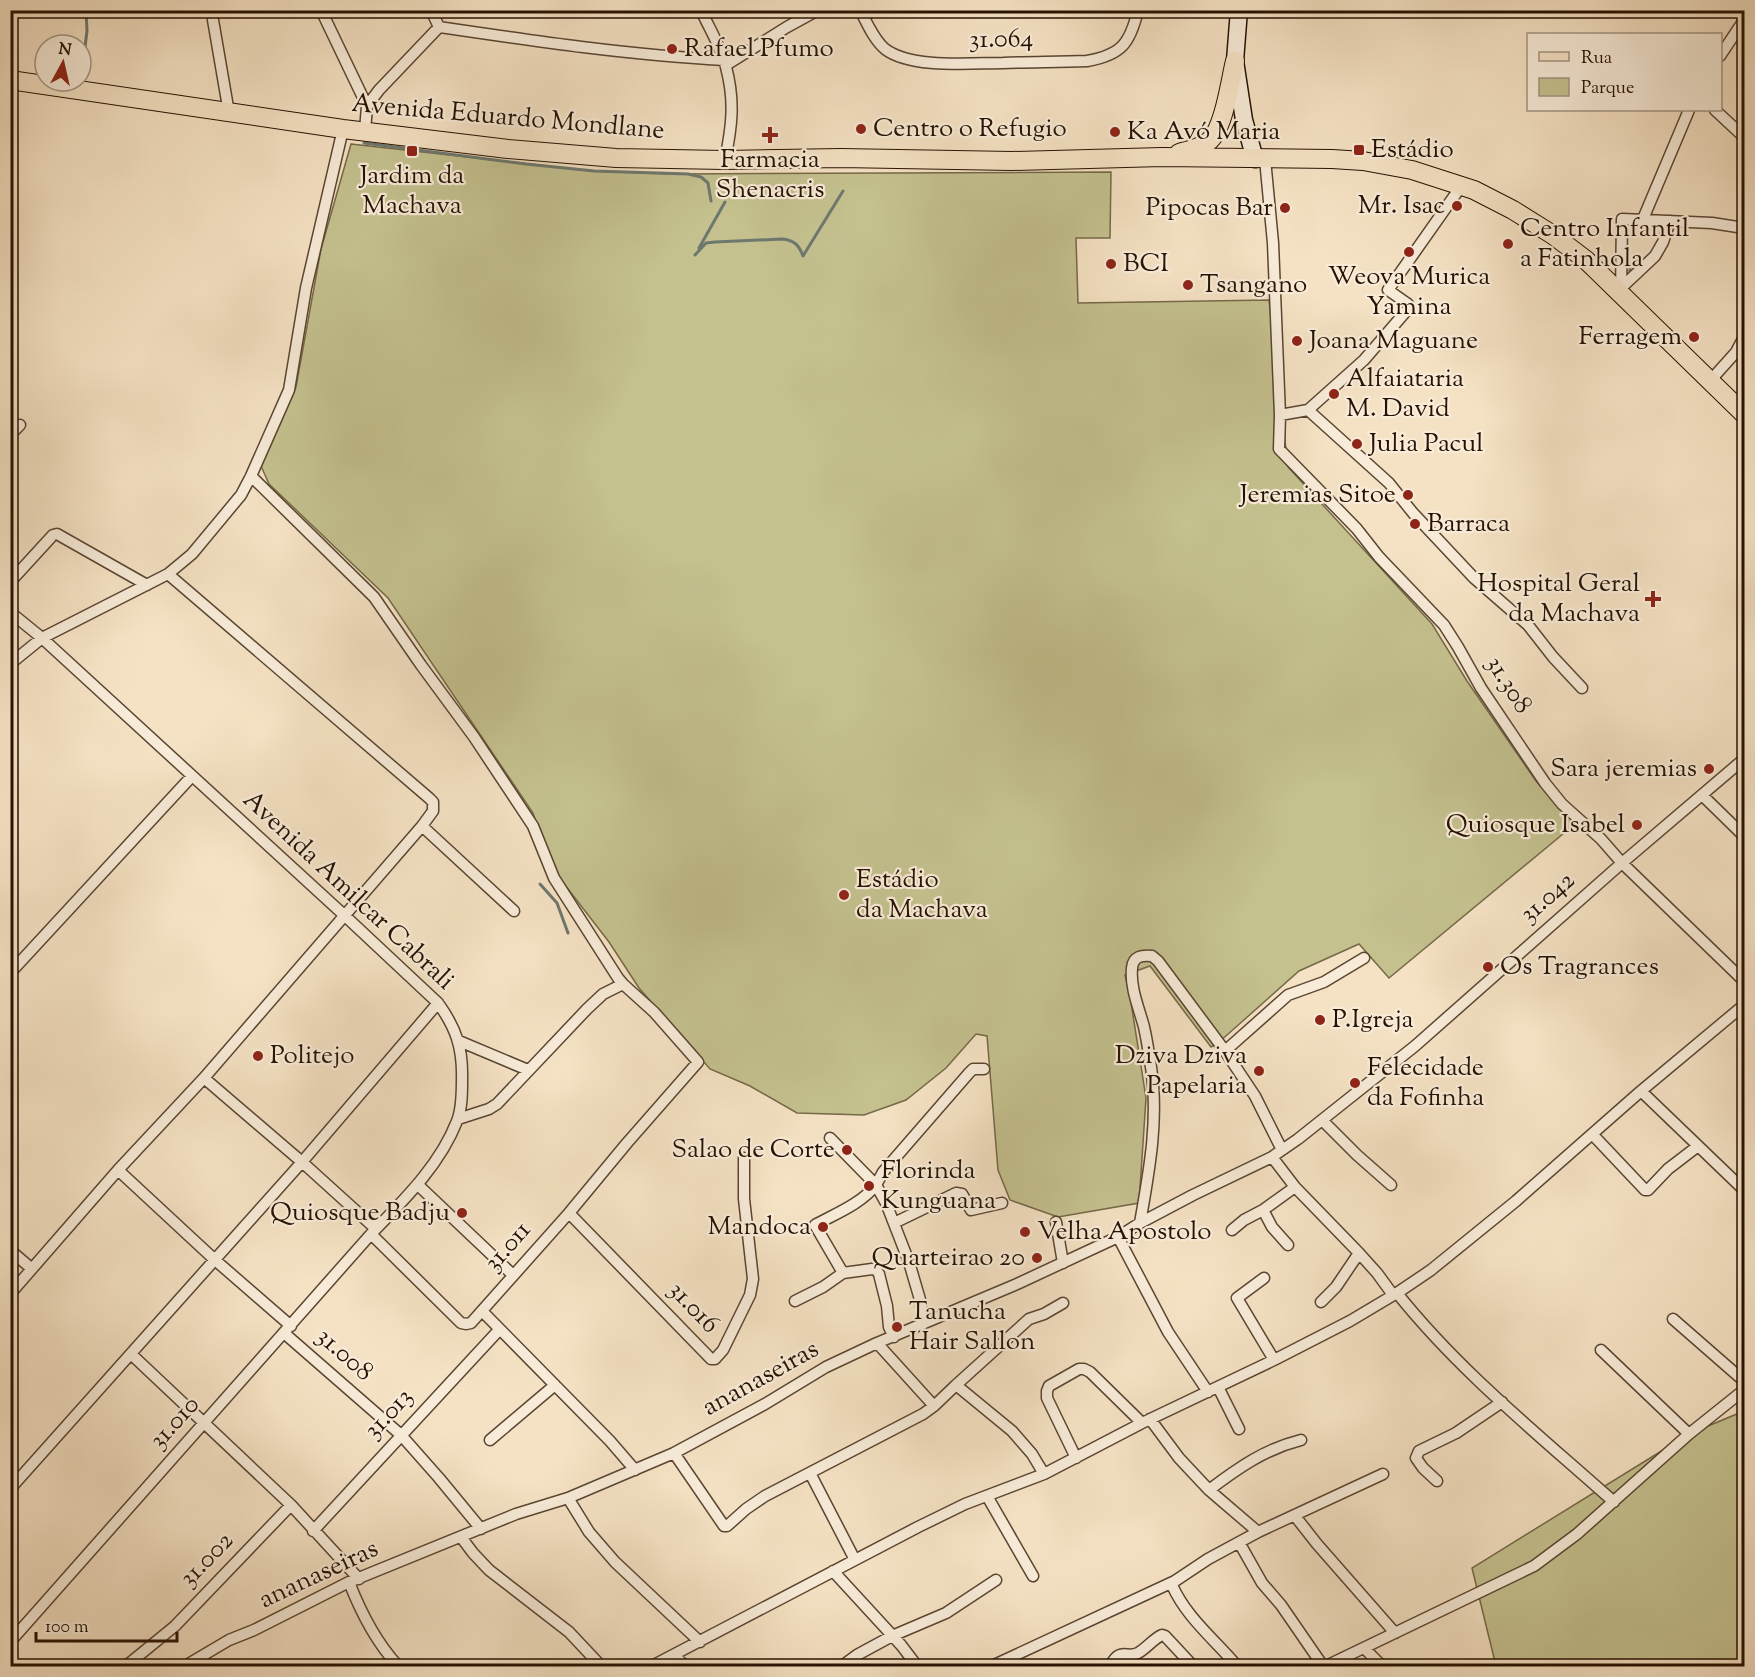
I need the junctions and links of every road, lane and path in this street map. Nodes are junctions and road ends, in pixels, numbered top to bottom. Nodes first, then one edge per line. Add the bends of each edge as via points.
1 (321, 10) edge
2 (431, 10) edge
3 (701, 10) edge
4 (818, 10) edge
5 (860, 10) edge
6 (1138, 10) edge
7 (1239, 10) edge
8 (213, 20) dead end
9 (1743, 23) edge
10 (439, 27) junction
11 (1722, 53) edge
12 (1235, 61) junction
13 (725, 62) junction
14 (10, 80) edge
15 (367, 106) junction
16 (1689, 111) edge
17 (1716, 111) edge
18 (229, 113) junction
19 (343, 129) junction
20 (365, 131) junction
21 (1744, 137) edge
22 (1162, 157) junction
23 (1260, 159) junction
24 (725, 160) junction
25 (1462, 185) junction
26 (1643, 219) junction
27 (1671, 221) junction
28 (1744, 228) edge
29 (1621, 292) junction
30 (1744, 337) edge
31 (1710, 381) junction
32 (1308, 410) junction
33 (1744, 414) edge
34 (1280, 415) junction
35 (20, 425) dead end
36 (10, 435) edge
37 (251, 476) junction
38 (168, 574) junction
39 (10, 582) edge
40 (147, 585) junction
41 (10, 612) edge
42 (42, 638) junction
43 (10, 663) edge
44 (1582, 688) dead end
45 (1744, 759) edge
46 (192, 776) junction
47 (1702, 795) junction
48 (422, 826) junction
49 (1744, 836) edge
50 (1622, 863) junction
51 (514, 911) dead end
52 (344, 915) junction
53 (1364, 958) dead end
54 (10, 973) edge
55 (1744, 981) edge
56 (623, 984) junction
57 (438, 1003) junction
58 (1744, 1005) edge
59 (459, 1041) junction
60 (1225, 1051) junction
61 (984, 1068) dead end
62 (528, 1070) junction
63 (204, 1078) junction
64 (1641, 1091) junction
65 (458, 1119) junction
66 (1322, 1120) junction
67 (1593, 1135) junction
68 (830, 1138) dead end
69 (1698, 1146) junction
70 (1282, 1150) junction
71 (1272, 1157) junction
72 (744, 1158) dead end
73 (302, 1162) junction
74 (118, 1170) junction
75 (418, 1185) junction
76 (876, 1185) junction
77 (1391, 1185) dead end
78 (1295, 1187) junction
79 (1744, 1190) edge
80 (1002, 1203) dead end
81 (1263, 1210) junction
82 (569, 1213) junction
83 (1056, 1222) dead end
84 (894, 1223) junction
85 (1140, 1223) junction
86 (1232, 1230) dead end
87 (374, 1231) junction
88 (1118, 1237) junction
89 (1288, 1245) dead end
90 (10, 1250) edge
91 (1359, 1253) junction
92 (215, 1260) junction
93 (1063, 1263) junction
94 (32, 1269) junction
95 (843, 1273) junction
96 (513, 1275) junction
97 (1264, 1278) dead end
98 (10, 1294) edge
99 (1395, 1294) junction
100 (795, 1301) dead end
101 (1321, 1302) dead end
102 (1063, 1303) dead end
103 (483, 1311) junction
104 (1673, 1319) dead end
105 (923, 1324) junction
106 (288, 1330) junction
107 (499, 1330) junction
108 (894, 1337) junction
109 (877, 1343) junction
110 (1601, 1350) dead end
111 (131, 1354) junction
112 (1274, 1360) junction
113 (1744, 1381) edge
114 (555, 1385) junction
115 (956, 1385) junction
116 (1213, 1389) junction
117 (1744, 1390) edge
118 (1502, 1402) junction
119 (934, 1406) junction
120 (1146, 1421) junction
121 (205, 1423) junction
122 (1239, 1429) dead end
123 (1689, 1434) junction
124 (401, 1435) junction
125 (490, 1440) dead end
126 (1301, 1440) dead end
127 (674, 1453) junction
128 (1076, 1458) junction
129 (635, 1470) junction
130 (810, 1473) junction
131 (1044, 1474) junction
132 (1383, 1474) dead end
133 (1437, 1481) dead end
134 (10, 1489) edge
135 (1209, 1490) junction
136 (987, 1496) junction
137 (568, 1498) junction
138 (1614, 1502) junction
139 (291, 1505) junction
140 (1295, 1516) junction
141 (481, 1528) junction
142 (313, 1531) junction
143 (1258, 1533) junction
144 (461, 1537) junction
145 (1240, 1544) junction
146 (855, 1560) junction
147 (833, 1571) junction
148 (1033, 1576) dead end
149 (354, 1580) junction
150 (996, 1580) dead end
151 (1175, 1581) junction
152 (1395, 1633) junction
153 (892, 1636) junction
154 (10, 1642) edge
155 (700, 1642) junction
156 (1364, 1648) junction
157 (674, 1655) junction
158 (126, 1666) edge
159 (185, 1666) edge
160 (398, 1666) edge
161 (601, 1666) edge
162 (652, 1666) edge
163 (685, 1666) edge
164 (843, 1666) edge
165 (918, 1666) edge
166 (992, 1666) edge
167 (1110, 1666) edge
168 (1192, 1666) edge
169 (1237, 1666) edge
170 (1324, 1666) edge
171 (1382, 1666) edge

1 - 15 street
2 - 10 street
3 - 13 street
4 - 13 street
5 - 6 street, 31.064 via 885,49 896,55 926,62 961,63 1103,58 1126,42
7 - 12 street
8 - 18 street
9 - 11 street
10 - 13 street
10 - 15 street
12 - 22 main road via 1215,135 1205,144
12 - 23 street via 1244,120
13 - 24 street via 732,129
14 - 18 main road, Avenida Eduardo Mondlane
15 - 20 street
16 - 26 street
17 - 21 street
18 - 19 main road, Avenida Eduardo Mondlane
19 - 20 main road, Avenida Eduardo Mondlane
19 - 37 street via 306,288 289,390
20 - 24 main road, Avenida Eduardo Mondlane via 543,153
22 - 23 main road, Avenida Eduardo Mondlane
22 - 24 main road, Avenida Eduardo Mondlane
23 - 25 main road, Avenida Eduardo Mondlane via 1363,161
23 - 34 street, 31.308 via 1273,243
25 - 29 main road, Avenida Eduardo Mondlane via 1553,235
25 - 32 street via 1388,290 1408,304 1408,309 1364,360
26 - 27 street
26 - 29 street via 1622,219
27 - 28 street
27 - 29 street via 1655,256
29 - 31 main road, Avenida Eduardo Mondlane
30 - 31 street
31 - 33 main road, Avenida Eduardo Mondlane
32 - 34 street
32 - 44 street via 1389,483 1474,578 1528,625
34 - 50 street, 31.308 via 1279,449 1444,625 1545,783
35 - 36 street
37 - 38 street via 215,528
37 - 56 street via 374,597 534,826 554,878
38 - 40 street
38 - 48 street via 429,798 433,811
39 - 40 street via 57,534
40 - 42 street
41 - 42 street, Avenida Amilcar Cabrali
42 - 43 street
42 - 46 street, Avenida Amilcar Cabrali
45 - 47 street, 31.042
46 - 52 street, Avenida Amilcar Cabrali
46 - 54 street
47 - 49 street
47 - 50 street, 31.042
48 - 51 street
48 - 52 street
50 - 55 street, 31.308
50 - 66 street, 31.042 via 1415,1046
52 - 57 street, Avenida Amilcar Cabrali
52 - 63 street
53 - 60 street via 1324,982 1288,996
56 - 62 street via 603,994
56 - 82 street, 31.011 via 698,1062
57 - 59 street, Avenida Amilcar Cabrali
57 - 73 street
58 - 64 street
59 - 62 street
59 - 65 street, Avenida Amilcar Cabrali via 462,1073
60 - 70 street via 1255,1096
60 - 85 street via 1158,961 1152,956 1134,960 1132,984 1152,1069 1153,1097 1151,1154
61 - 76 street via 969,1073
62 - 65 street via 489,1109
63 - 73 street
63 - 74 street
64 - 67 street
64 - 69 street
65 - 75 street, 31.010
66 - 70 street, 31.042
66 - 77 street
67 - 69 street via 1645,1190
67 - 99 street via 1448,1256
68 - 76 street
69 - 79 street
70 - 71 street, ananaseiras
71 - 78 street
71 - 85 street, ananaseiras
72 - 82 street, 31.016 via 753,1279 750,1295 715,1359
73 - 87 street
73 - 92 street
74 - 92 street, 31.008
74 - 94 street
75 - 87 street, 31.010
75 - 96 street
76 - 84 street
76 - 95 street via 861,1199 815,1225
78 - 81 street
78 - 91 street
80 - 84 street via 971,1210 962,1194 956,1193
81 - 86 street
81 - 89 street
82 - 96 street, 31.011
83 - 93 street
84 - 105 street via 909,1262
85 - 88 street, ananaseiras
87 - 103 street via 461,1323 471,1323
87 - 106 street, 31.010
88 - 93 street, ananaseiras
88 - 116 street via 1168,1332
90 - 94 street
91 - 99 street
91 - 101 street
92 - 106 street, 31.008
92 - 111 street
93 - 105 street, ananaseiras
94 - 98 street
95 - 100 street
95 - 108 street via 876,1270
96 - 103 street, 31.011
97 - 112 street via 1237,1298
99 - 112 street
99 - 118 street
102 - 115 street via 1029,1319
103 - 107 street
104 - 113 street
105 - 108 street, ananaseiras
106 - 121 street, 31.010
106 - 124 street, 31.008
107 - 114 street
107 - 124 street, 31.013
108 - 109 street, ananaseiras
109 - 119 street
109 - 127 street, ananaseiras via 826,1367
110 - 123 street
111 - 121 street
111 - 134 street
112 - 116 street
114 - 125 street
114 - 129 street
115 - 119 street
115 - 131 street via 1012,1431
116 - 120 street
116 - 122 street
117 - 123 street
118 - 133 street via 1456,1433 1419,1451 1416,1458
118 - 138 street
119 - 130 street
120 - 128 street
120 - 128 street via 1090,1372 1079,1369 1047,1390 1047,1398
120 - 135 street
121 - 139 street
121 - 154 street, 31.010
123 - 138 street
124 - 141 street, 31.008
124 - 142 street, 31.013
126 - 135 street via 1260,1455
127 - 129 street, ananaseiras
127 - 130 street via 724,1526 765,1496
128 - 131 street
129 - 137 street, ananaseiras
130 - 146 street
131 - 136 street
132 - 140 street
135 - 143 street
136 - 146 street
136 - 148 street
137 - 141 street, ananaseiras
137 - 155 street via 589,1532 615,1562
138 - 152 street via 1534,1566
139 - 142 street
139 - 158 street, 31.002 via 175,1626
140 - 143 street
140 - 152 street
141 - 144 street, ananaseiras
142 - 149 street
143 - 145 street
144 - 149 street, ananaseiras
144 - 161 street via 489,1570 568,1632
145 - 151 street
145 - 170 street via 1262,1583
146 - 147 street
147 - 153 street
147 - 155 street
149 - 159 street, ananaseiras via 229,1640
149 - 160 street via 360,1610 386,1654
150 - 153 street via 946,1613
151 - 166 street
151 - 169 street via 1172,1585 1192,1617
152 - 156 street
153 - 164 street
153 - 165 street
155 - 157 street
156 - 170 street
156 - 171 street
157 - 162 street
157 - 163 street
167 - 168 street via 1121,1653 1136,1654 1162,1635

